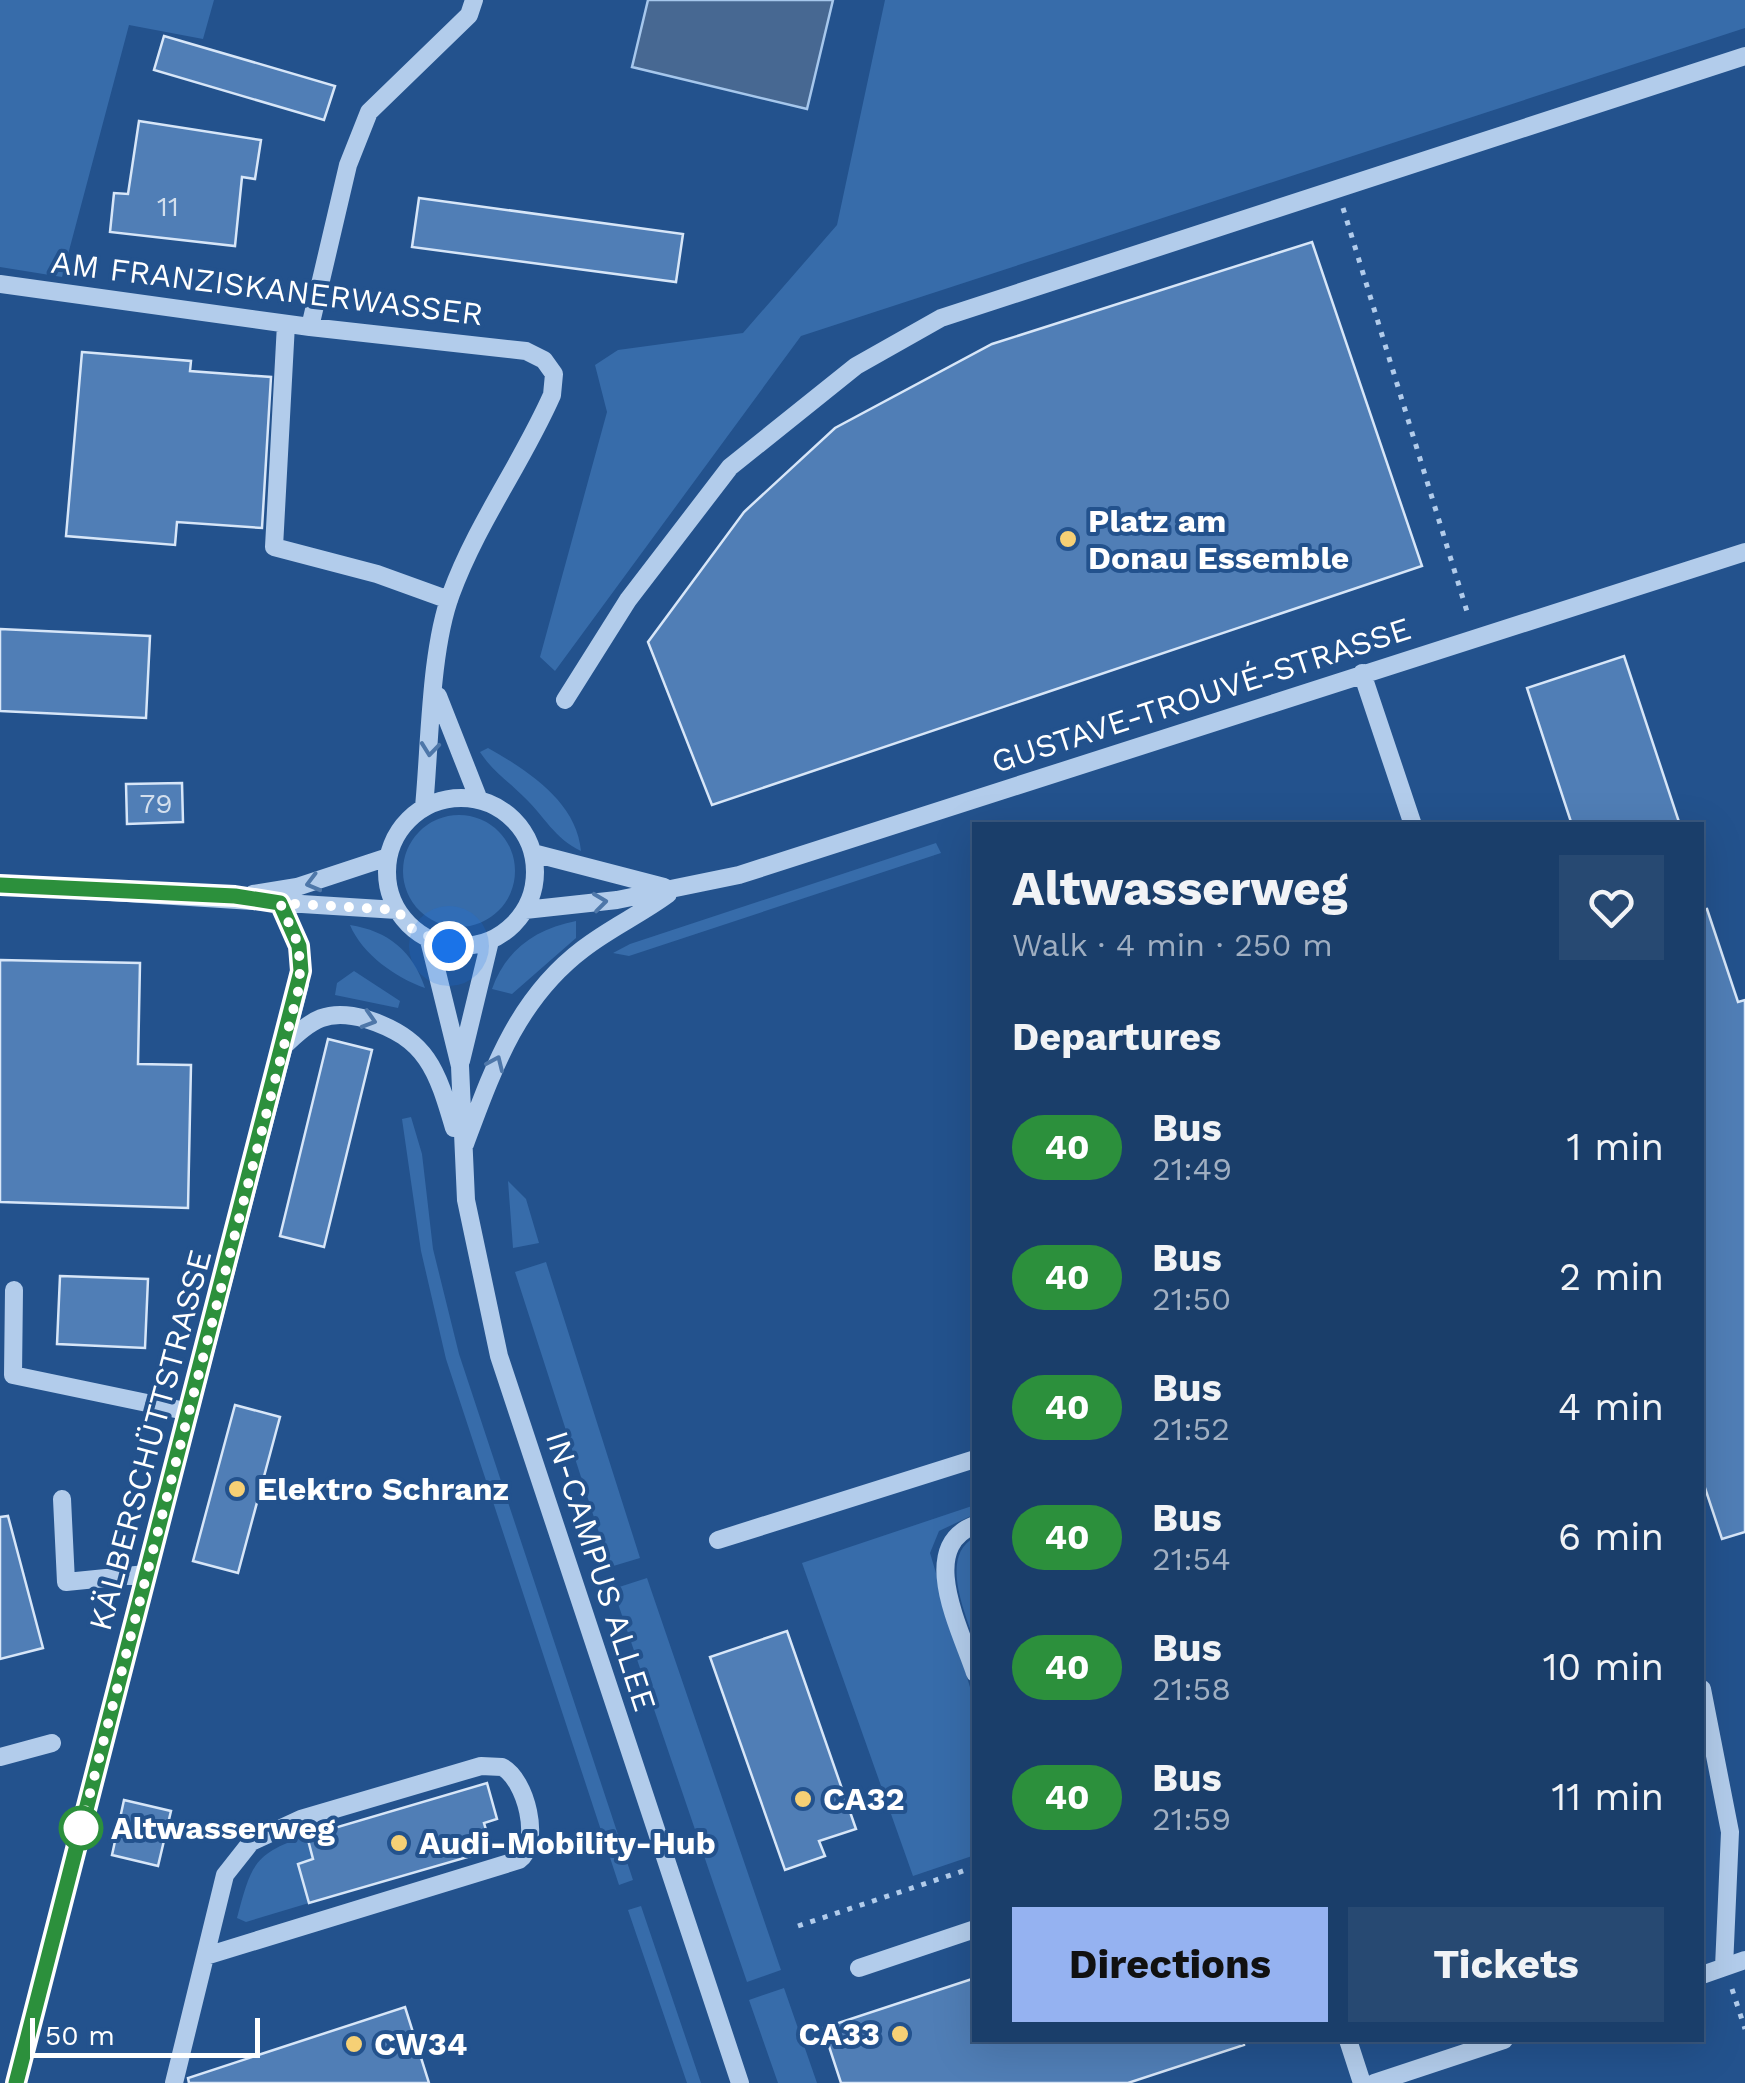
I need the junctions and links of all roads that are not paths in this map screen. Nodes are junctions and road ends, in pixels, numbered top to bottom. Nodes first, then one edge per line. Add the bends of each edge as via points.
1 (474, 0) edge
2 (1745, 56) edge
3 (0, 284) edge
4 (286, 324) junction
5 (310, 328) junction
6 (1745, 552) edge
7 (449, 600) junction
8 (1362, 673) junction
9 (436, 691) junction
10 (565, 700) dead end
11 (478, 800) junction
12 (424, 808) junction
13 (1412, 822) edge
14 (533, 853) junction
15 (388, 857) junction
16 (0, 885) edge
17 (674, 889) junction
18 (235, 896) junction
19 (280, 903) junction
20 (397, 910) junction
21 (526, 910) junction
22 (429, 940) junction
23 (490, 941) junction
24 (284, 1046) junction
25 (460, 1066) junction
26 (461, 1154) junction
27 (14, 1290) dead end
28 (190, 1412) junction
29 (972, 1460) edge
30 (62, 1499) dead end
31 (972, 1526) edge
32 (718, 1540) dead end
33 (146, 1574) junction
34 (972, 1663) edge
35 (1704, 1700) edge
36 (52, 1743) dead end
37 (0, 1757) edge
38 (972, 1930) edge
39 (206, 1956) junction
40 (1745, 1960) edge
41 (1724, 1967) junction
42 (859, 1968) dead end
43 (1704, 1973) edge
44 (1349, 2042) edge
45 (1498, 2042) edge
46 (16, 2083) edge
47 (174, 2083) edge
48 (740, 2083) edge
49 (1362, 2083) edge
50 (1374, 2083) edge

1 - 5 street via 470,15 369,112 348,165
2 - 10 street via 941,318 856,366 730,467 628,600
3 - 4 street, AM FRANZISKANERWASSER
4 - 5 street, AM FRANZISKANERWASSER
4 - 7 street via 274,547
5 - 7 street, AM FRANZISKANERWASSER via 526,350 554,374 552,395 482,521
6 - 8 street, GUSTAVE-TROUVÉ-STRASSE
7 - 9 street
8 - 13 street
8 - 17 street, GUSTAVE-TROUVÉ-STRASSE via 775,864
9 - 11 street
9 -> 12 street
11 - 12 street via 441,800
11 - 14 street via 513,819
12 - 15 street via 400,828
14 - 17 street, GUSTAVE-TROUVÉ-STRASSE
14 - 21 street
15 -> 18 street via 297,887
15 - 20 street via 389,894
16 - 18 street
21 -> 17 street, GUSTAVE-TROUVÉ-STRASSE
26 -> 17 street, GUSTAVE-TROUVÉ-STRASSE via 506,1040 537,991 588,945
18 - 19 street
19 - 20 street
19 - 24 street, KÄLBERSCHÜTTSTRASSE via 300,956
20 - 22 street
21 - 23 street
22 - 23 street via 449,946
22 - 25 street, IN-CAMPUS ALLEE
23 - 25 street, IN-CAMPUS ALLEE
24 -> 26 street via 324,1014 350,1014 395,1028 413,1040 435,1072
24 - 28 street, KÄLBERSCHÜTTSTRASSE
25 - 26 street, IN-CAMPUS ALLEE
26 - 48 street, IN-CAMPUS ALLEE via 499,1356
27 - 28 street via 13,1375
28 - 33 street, KÄLBERSCHÜTTSTRASSE
29 - 32 street
30 - 33 street via 66,1582
31 - 34 street via 946,1546 944,1568
33 - 46 street, KÄLBERSCHÜTTSTRASSE
35 - 41 street via 1730,1832
36 - 37 street
38 - 42 street
39 - 39 street via 519,1860 532,1835 516,1779 502,1767 481,1766 273,1829 251,1842 225,1875
39 - 47 street
40 - 41 street
41 - 43 street
44 - 49 street
45 - 50 street

